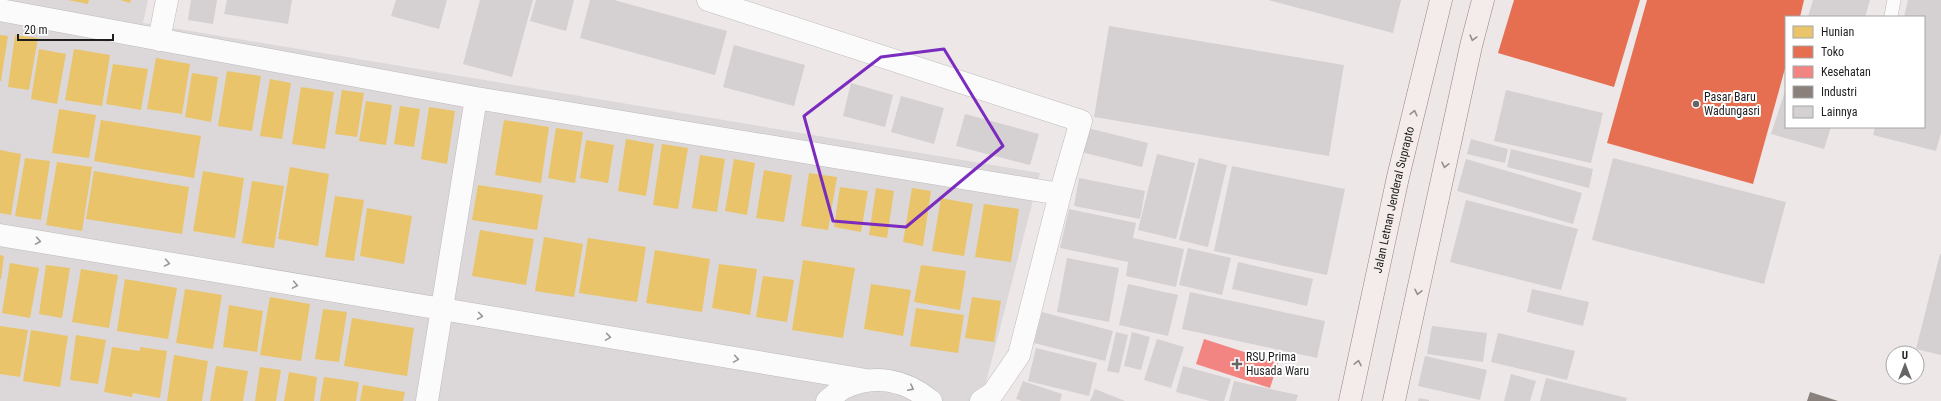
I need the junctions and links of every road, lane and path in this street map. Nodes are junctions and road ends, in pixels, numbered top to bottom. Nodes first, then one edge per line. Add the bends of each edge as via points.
1 (167, 0) edge
2 (708, 0) edge
3 (1441, 0) edge
4 (1483, 0) edge
5 (1894, 0) edge
6 (0, 10) edge
7 (1891, 16) dead end
8 (159, 40) junction
9 (476, 98) junction
10 (1060, 194) junction
11 (0, 235) edge
12 (441, 310) junction
13 (866, 380) junction
14 (426, 401) edge
15 (827, 401) edge
16 (931, 401) edge
17 (981, 401) edge
18 (1350, 401) edge
19 (1394, 401) edge

1 - 8 street
2 - 10 street via 1081,121
18 -> 3 main road, Jalan Letnan Jenderal Suprapto via 1398,177
4 -> 19 main road via 1470,46
5 - 7 lane
6 - 8 street
8 - 9 street
9 - 10 street
9 - 12 street
10 - 17 street via 1019,355 993,393
11 -> 12 street
12 -> 13 street
12 - 14 street
13 - 15 street via 844,388
13 -> 16 street via 889,380 911,387

